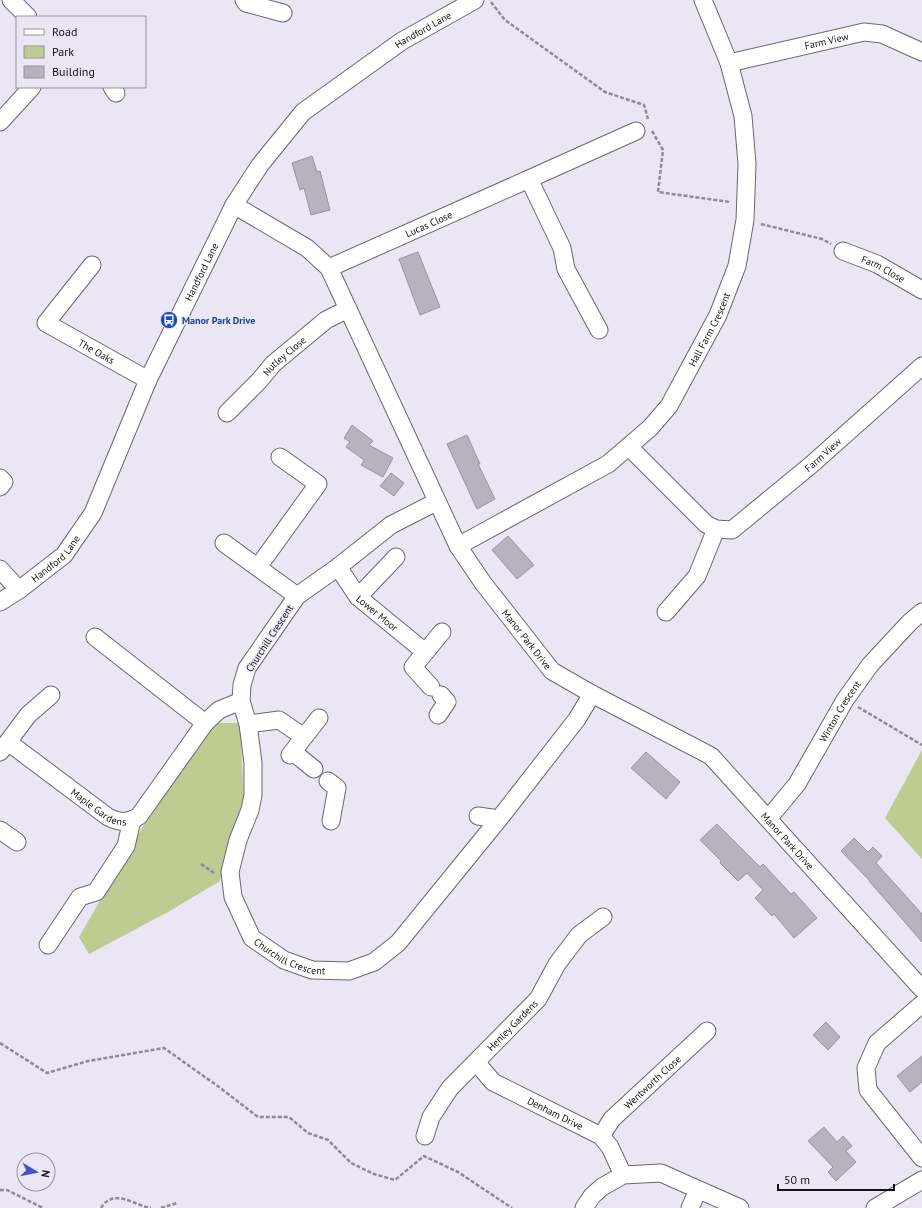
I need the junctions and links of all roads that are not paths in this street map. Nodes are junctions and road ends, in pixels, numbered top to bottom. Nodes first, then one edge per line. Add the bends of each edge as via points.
1 (11, 0) edge
2 (244, 0) edge
3 (703, 0) edge
4 (483, 1) edge
5 (457, 4) edge
6 (283, 13) dead end
7 (27, 16) edge
8 (922, 52) edge
9 (729, 63) junction
10 (31, 88) edge
11 (0, 122) edge
12 (644, 127) road end
13 (529, 179) junction
14 (234, 205) junction
15 (843, 251) road end
16 (92, 265) dead end
17 (329, 268) junction
18 (922, 290) edge
19 (348, 309) junction
20 (598, 330) dead end
21 (922, 366) edge
22 (148, 380) junction
23 (227, 413) dead end
24 (629, 447) junction
25 (280, 457) dead end
26 (0, 478) edge
27 (0, 487) edge
28 (436, 502) junction
29 (716, 529) junction
30 (224, 543) dead end
31 (458, 546) junction
32 (396, 557) dead end
33 (258, 567) junction
34 (338, 567) junction
35 (0, 569) edge
36 (19, 590) junction
37 (297, 596) junction
38 (358, 597) junction
39 (0, 602) edge
40 (666, 612) dead end
41 (922, 612) edge
42 (442, 632) dead end
43 (95, 637) dead end
44 (425, 652) junction
45 (51, 694) dead end
46 (592, 694) junction
47 (242, 701) junction
48 (438, 715) dead end
49 (319, 718) dead end
50 (205, 722) junction
51 (248, 724) junction
52 (304, 737) junction
53 (4, 747) edge
54 (314, 769) dead end
55 (328, 781) dead end
56 (478, 816) dead end
57 (499, 819) junction
58 (768, 819) junction
59 (132, 820) junction
60 (331, 821) dead end
61 (0, 830) edge
62 (17, 842) dead end
63 (427, 886) dead end
64 (431, 903) junction
65 (603, 917) dead end
66 (48, 945) dead end
67 (922, 989) edge
68 (922, 1004) edge
69 (708, 1031) dead end
70 (476, 1062) junction
71 (424, 1136) road end
72 (601, 1136) junction
73 (922, 1158) edge
74 (623, 1175) junction
75 (922, 1180) edge
76 (698, 1190) junction
77 (584, 1208) edge
78 (690, 1208) edge
79 (740, 1208) edge
80 (875, 1208) edge

1 - 7 street
2 - 6 street via 246,3
3 - 9 street, Hall Farm Crescent
4 - 5 street, Handford Lane
5 - 14 street, Handford Lane via 303,112 260,165
8 - 9 street, Farm View via 882,34 864,32
9 - 24 street, Hall Farm Crescent via 743,116 747,164 745,212 737,266 718,315 669,406
10 - 11 street
12 - 13 street, Lucas Close
13 - 17 street, Lucas Close
13 - 20 street via 562,248 566,268
14 - 17 street, Manor Park Drive via 307,248
14 - 22 street, Handford Lane
15 - 18 street, Farm Close via 877,264
16 - 22 street, The Oaks via 46,323
17 - 19 street, Manor Park Drive
19 - 23 street, Nutley Close via 326,320 273,364
19 - 28 street, Manor Park Drive
21 - 29 street, Farm View via 811,465 732,530
22 - 36 street, Handford Lane via 94,513 64,555
24 - 29 street via 706,524
24 - 31 street, Hall Farm Crescent via 608,464
25 - 33 street via 318,484
26 - 27 street via 4,482
28 - 31 street, Manor Park Drive
28 - 34 street, Churchill Crescent via 391,525
29 - 40 street via 697,576
30 - 33 street
31 - 46 street, Manor Park Drive via 483,583 552,671
32 - 38 street
33 - 37 street
34 - 37 street, Churchill Crescent
34 - 38 street, Lower Moor
35 - 36 street
36 - 39 street, Handford Lane
37 - 47 street, Churchill Crescent via 247,668 242,685
38 - 44 street, Lower Moor
41 - 58 street, Winton Crescent via 870,665 845,700 797,784
42 - 44 street
43 - 50 street
44 - 48 street via 413,667 447,702
45 - 53 street, Maple Gardens via 28,715
46 - 57 street, Churchill Crescent via 577,719
46 - 58 street, Manor Park Drive via 711,756
47 - 50 street, Maple Gardens via 219,710
47 - 51 street, Churchill Crescent
49 - 52 street
50 - 59 street, Maple Gardens via 139,816
51 - 52 street via 279,720
51 - 64 street, Churchill Crescent via 253,764 253,795 230,872 233,898 252,938 284,960 312,970 349,971 374,962 398,943
52 - 54 street via 291,753
53 - 59 street, Maple Gardens via 108,817 124,822
55 - 60 street via 337,788
56 - 57 street
57 - 64 street, Churchill Crescent
58 - 67 street, Manor Park Drive
59 - 66 street via 126,846 96,892 80,897
61 - 62 street
63 - 64 street
65 - 70 street, Henley Gardens via 579,935 557,964 538,999
68 - 73 street via 877,1043 866,1068 868,1090
69 - 72 street, Wentworth Close via 612,1119
70 - 71 street, Henley Gardens via 450,1088 431,1117
70 - 72 street, Denham Drive via 493,1082
72 - 74 street, Denham Drive via 610,1147
74 - 76 street via 661,1173
74 - 77 street via 602,1187
75 - 80 street
76 - 78 street
76 - 79 street

